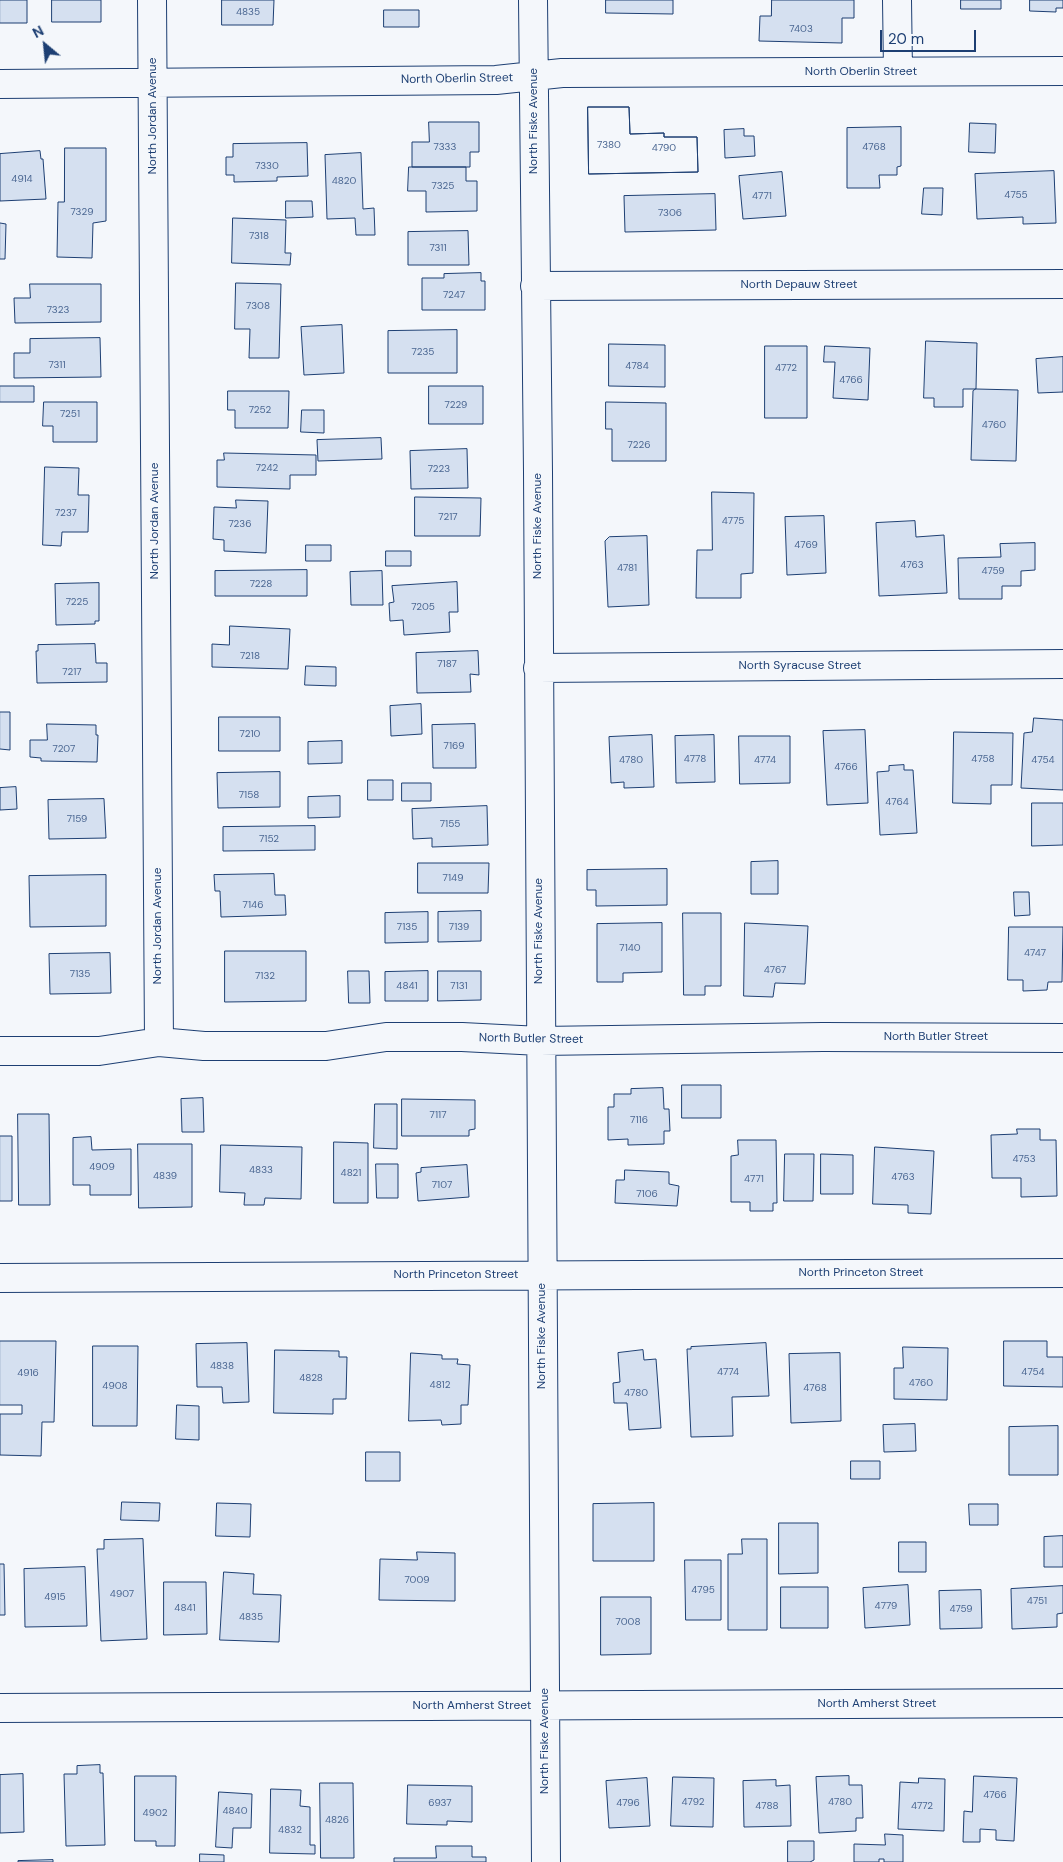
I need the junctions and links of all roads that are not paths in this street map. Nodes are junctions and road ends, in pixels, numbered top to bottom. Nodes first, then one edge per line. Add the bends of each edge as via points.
1 (152, 0) edge
2 (533, 0) edge
3 (897, 0) edge
4 (898, 71) junction
5 (1063, 71) edge
6 (534, 76) junction
7 (152, 83) junction
8 (0, 84) edge
9 (1063, 284) edge
10 (535, 286) junction
11 (1063, 664) edge
12 (538, 668) junction
13 (1063, 1038) edge
14 (540, 1041) junction
15 (158, 1042) junction
16 (0, 1051) edge
17 (1063, 1273) edge
18 (542, 1275) junction
19 (0, 1278) edge
20 (1063, 1703) edge
21 (545, 1706) junction
22 (0, 1708) edge
23 (546, 1862) edge

1 - 7 street, North Jordan Avenue
2 - 6 street, North Fiske Avenue
3 - 4 street
4 - 5 street, North Oberlin Street
4 - 6 street, North Oberlin Street via 562,73
6 - 7 street, North Oberlin Street via 496,80
6 - 10 street, North Fiske Avenue
7 - 8 street, North Oberlin Street
7 - 15 street, North Jordan Avenue
9 - 10 street, North Depauw Street
10 - 12 street, North Fiske Avenue
11 - 12 street, North Syracuse Street
12 - 14 street, North Fiske Avenue
13 - 14 street, North Butler Street
14 - 15 street, North Butler Street via 386,1037 326,1046 204,1046
14 - 18 street, North Fiske Avenue
15 - 16 street, North Butler Street via 99,1051
17 - 18 street, North Princeton Street
18 - 19 street, North Princeton Street
18 - 21 street, North Fiske Avenue
20 - 21 street, North Amherst Street
21 - 22 street, North Amherst Street
21 - 23 street, North Fiske Avenue

